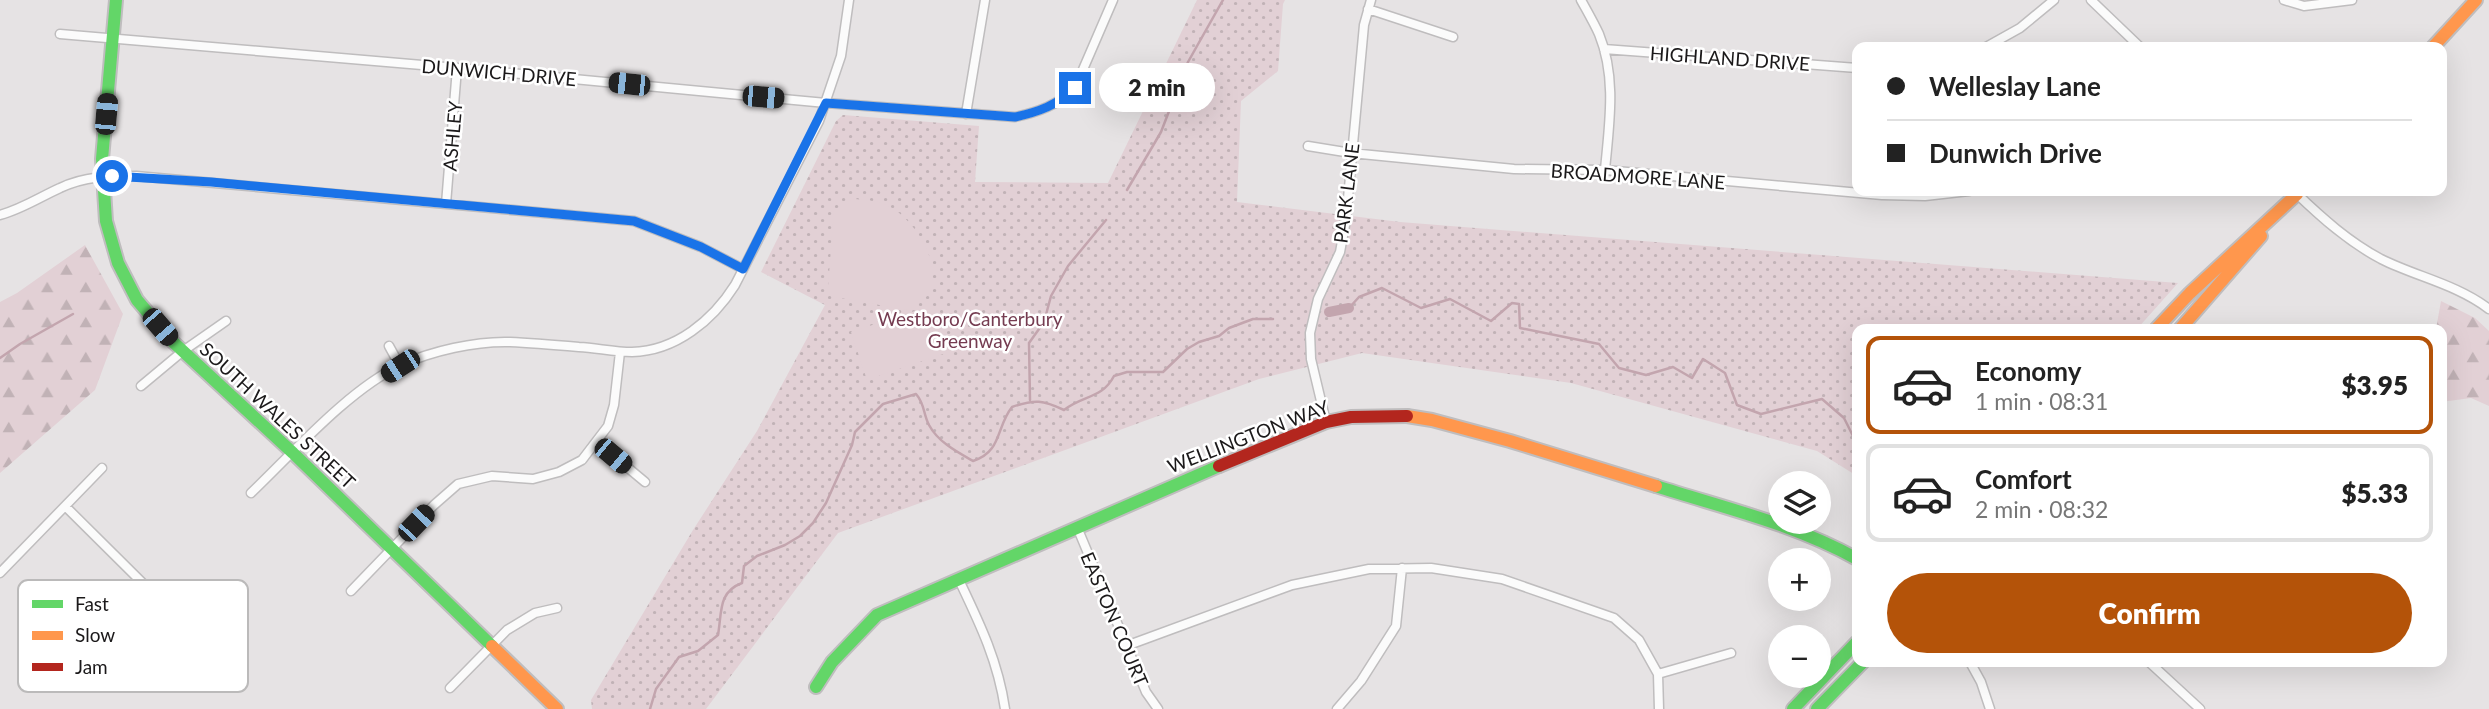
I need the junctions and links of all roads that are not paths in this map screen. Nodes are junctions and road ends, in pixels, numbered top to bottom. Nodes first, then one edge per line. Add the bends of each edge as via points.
1 (116, 0) edge
2 (849, 0) edge
3 (985, 0) edge
4 (1113, 0) edge
5 (1581, 0) edge
6 (2054, 0) edge
7 (2091, 0) edge
8 (2284, 0) edge
9 (2352, 0) edge
10 (2476, 0) edge
11 (1369, 5) edge
12 (60, 34) dead end
13 (1453, 37) dead end
14 (112, 39) junction
15 (1995, 42) edge
16 (2135, 42) edge
17 (2437, 42) edge
18 (1604, 49) junction
19 (457, 68) junction
20 (1852, 68) edge
21 (826, 103) junction
22 (966, 114) junction
23 (1308, 146) dead end
24 (1352, 153) junction
25 (1605, 170) junction
26 (104, 176) junction
27 (1852, 192) edge
28 (1892, 196) edge
29 (1914, 196) edge
30 (2293, 196) edge
31 (2294, 196) edge
32 (2301, 196) edge
33 (446, 204) junction
34 (0, 215) edge
35 (743, 269) junction
36 (2489, 309) edge
37 (226, 321) dead end
38 (2161, 324) edge
39 (2184, 324) edge
40 (389, 346) dead end
41 (183, 351) junction
42 (620, 352) junction
43 (400, 366) junction
44 (141, 386) dead end
45 (1326, 422) junction
46 (597, 442) junction
47 (293, 453) junction
48 (102, 468) dead end
49 (645, 482) dead end
50 (251, 493) dead end
51 (65, 506) junction
52 (1077, 527) junction
53 (391, 549) junction
54 (1852, 556) edge
55 (1402, 568) junction
56 (0, 573) edge
57 (140, 580) edge
58 (959, 580) junction
59 (351, 591) dead end
60 (557, 608) dead end
61 (491, 646) junction
62 (1126, 646) junction
63 (1852, 647) edge
64 (1731, 653) dead end
65 (1858, 667) edge
66 (1973, 667) edge
67 (2154, 667) edge
68 (1658, 674) junction
69 (816, 687) dead end
70 (450, 688) dead end
71 (552, 707) edge
72 (1005, 709) edge
73 (1158, 709) edge
74 (1337, 709) edge
75 (1659, 709) edge
76 (1793, 709) edge
77 (1817, 709) edge
78 (1990, 709) edge
79 (2200, 709) edge

1 - 14 street, SOUTH WALES STREET
2 - 21 street via 841,56
3 - 22 street
4 - 22 street, DUNWICH DRIVE via 1081,77 1068,95 1043,110 1015,117
5 - 18 street
6 - 15 street
7 - 16 street
8 - 9 street via 2304,6
10 - 17 street
11 - 13 street
11 - 24 street, PARK LANE
12 - 14 street, DUNWICH DRIVE
14 - 19 street, DUNWICH DRIVE
14 - 26 street, SOUTH WALES STREET
18 - 20 street, HIGHLAND DRIVE
18 - 25 street via 1611,102
19 - 21 street, DUNWICH DRIVE
19 - 33 street, ASHLEY
21 - 22 street, DUNWICH DRIVE
21 - 35 street
23 - 24 street, BROADMORE LANE
24 - 25 street, BROADMORE LANE via 1514,169
24 - 45 street, PARK LANE via 1340,252 1318,299 1310,333 1311,359
25 - 27 street, BROADMORE LANE
26 - 33 street
26 - 34 street via 63,187
26 - 41 street, SOUTH WALES STREET via 106,221 118,263 137,300
28 - 29 street, BROADMORE LANE
30 - 38 street
31 - 39 street
32 - 36 street via 2359,246
33 - 35 street via 634,221
35 - 42 street via 727,298 693,332 662,346
37 - 41 street
40 - 43 street
41 - 44 street
41 - 47 street, SOUTH WALES STREET
42 - 43 street via 506,342 453,348
42 - 46 street via 614,405
43 - 47 street via 363,390
45 - 52 street, WELLINGTON WAY
45 - 54 street, WELLINGTON WAY via 1351,417 1432,420 1783,526
46 - 49 street
46 - 53 street via 582,460 559,472 533,479 492,476 458,484
47 - 50 street
47 - 53 street, SOUTH WALES STREET
48 - 51 street
51 - 56 street
51 - 57 street
52 - 58 street, WELLINGTON WAY
52 - 62 street, EASTON COURT
53 - 59 street
53 - 61 street, SOUTH WALES STREET
55 - 62 street via 1369,569 1292,585
55 - 68 street via 1502,579 1614,618 1639,640
55 - 74 street via 1396,625 1361,681
58 - 69 street, WELLINGTON WAY via 877,615 832,662
58 - 72 street via 989,643
60 - 61 street via 535,613
61 - 70 street
61 - 71 street, SOUTH WALES STREET
62 - 73 street, EASTON COURT
63 - 76 street
64 - 68 street
65 - 77 street
66 - 78 street
67 - 79 street
68 - 75 street

